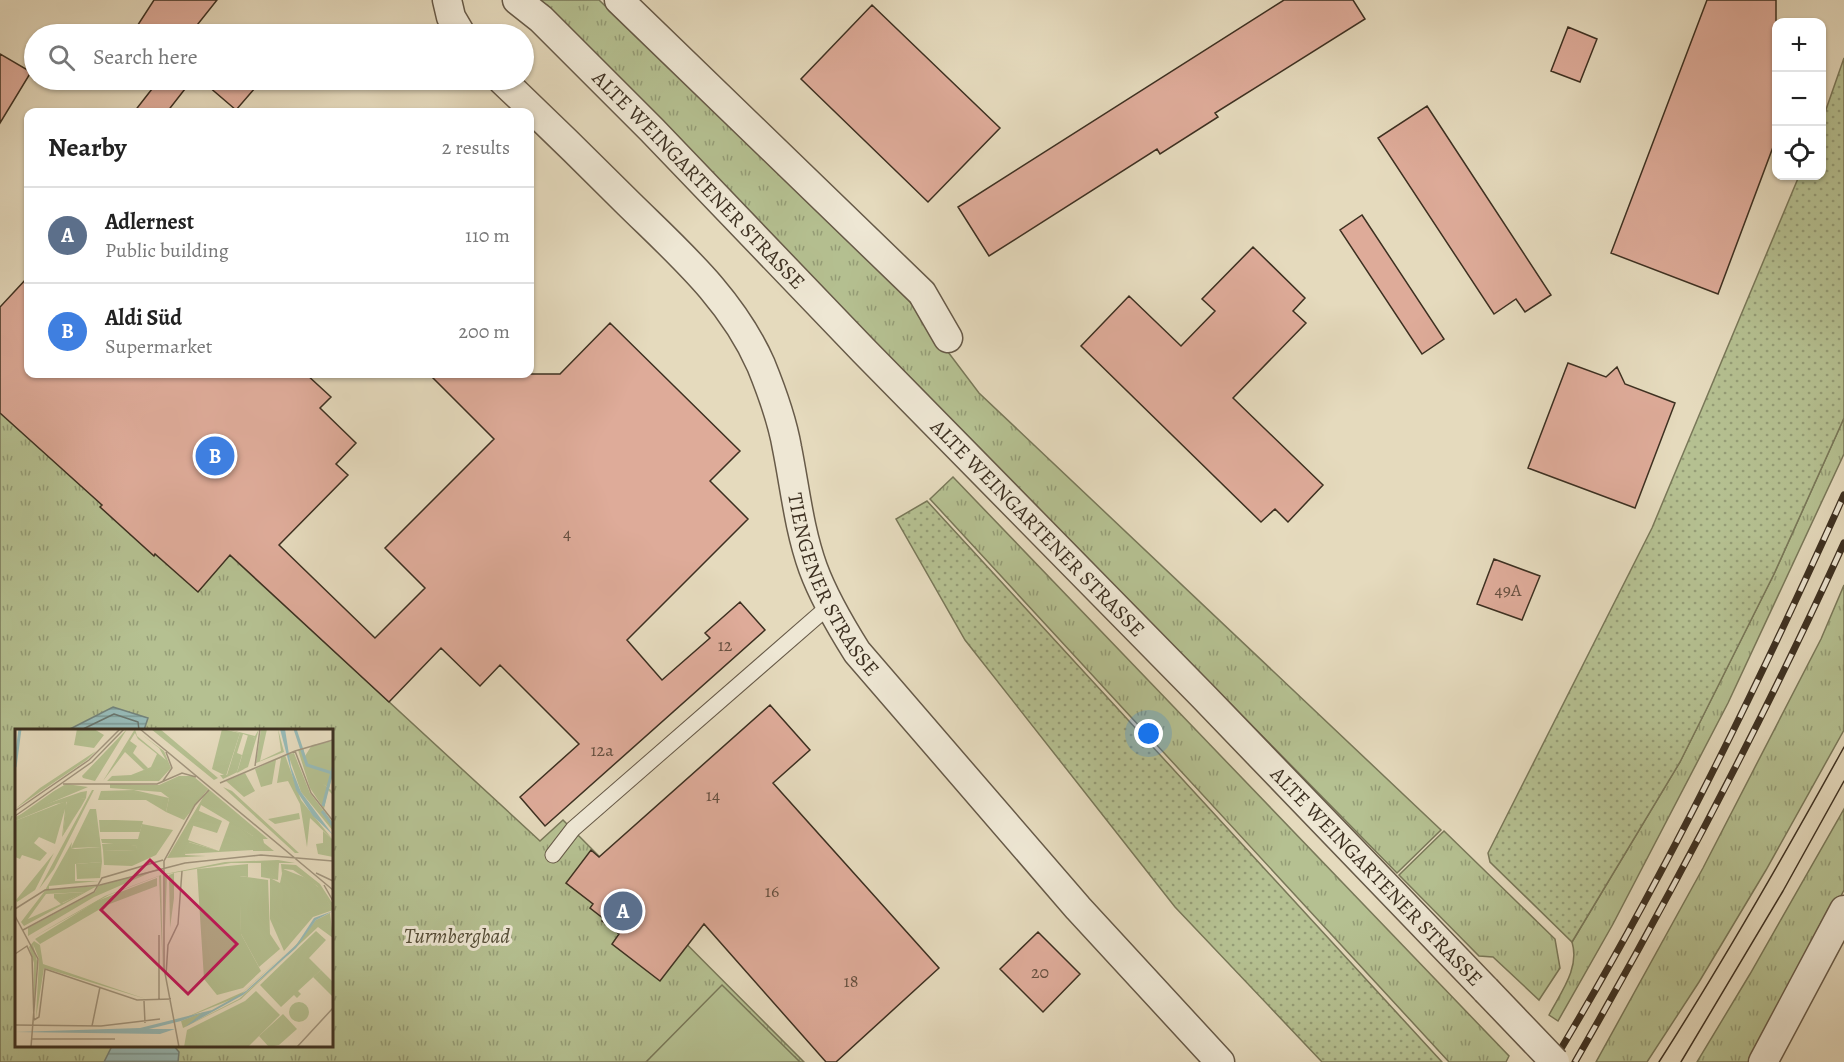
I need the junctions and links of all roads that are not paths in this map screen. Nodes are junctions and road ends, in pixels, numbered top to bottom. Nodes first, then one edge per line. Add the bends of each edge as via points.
1 (447, 0) edge
2 (518, 0) edge
3 (619, 0) edge
4 (455, 24) edge
5 (512, 90) edge
6 (531, 108) edge
7 (534, 111) edge
8 (948, 338) dead end
9 (828, 606) junction
10 (553, 855) dead end
11 (1844, 910) edge
12 (1220, 1062) edge
13 (1556, 1062) edge
14 (1763, 1062) edge

1 - 4 street
2 - 13 street, ALTE WEINGARTENER STRASSE, bridge via 652,130
3 - 8 street via 922,293
5 - 6 street, TIENGENER STRASSE
7 - 9 street, TIENGENER STRASSE via 687,260 736,318 760,363 776,405 797,510
9 - 10 lane via 573,829
9 - 12 street, TIENGENER STRASSE via 857,652 892,695 1078,908
11 - 14 street

